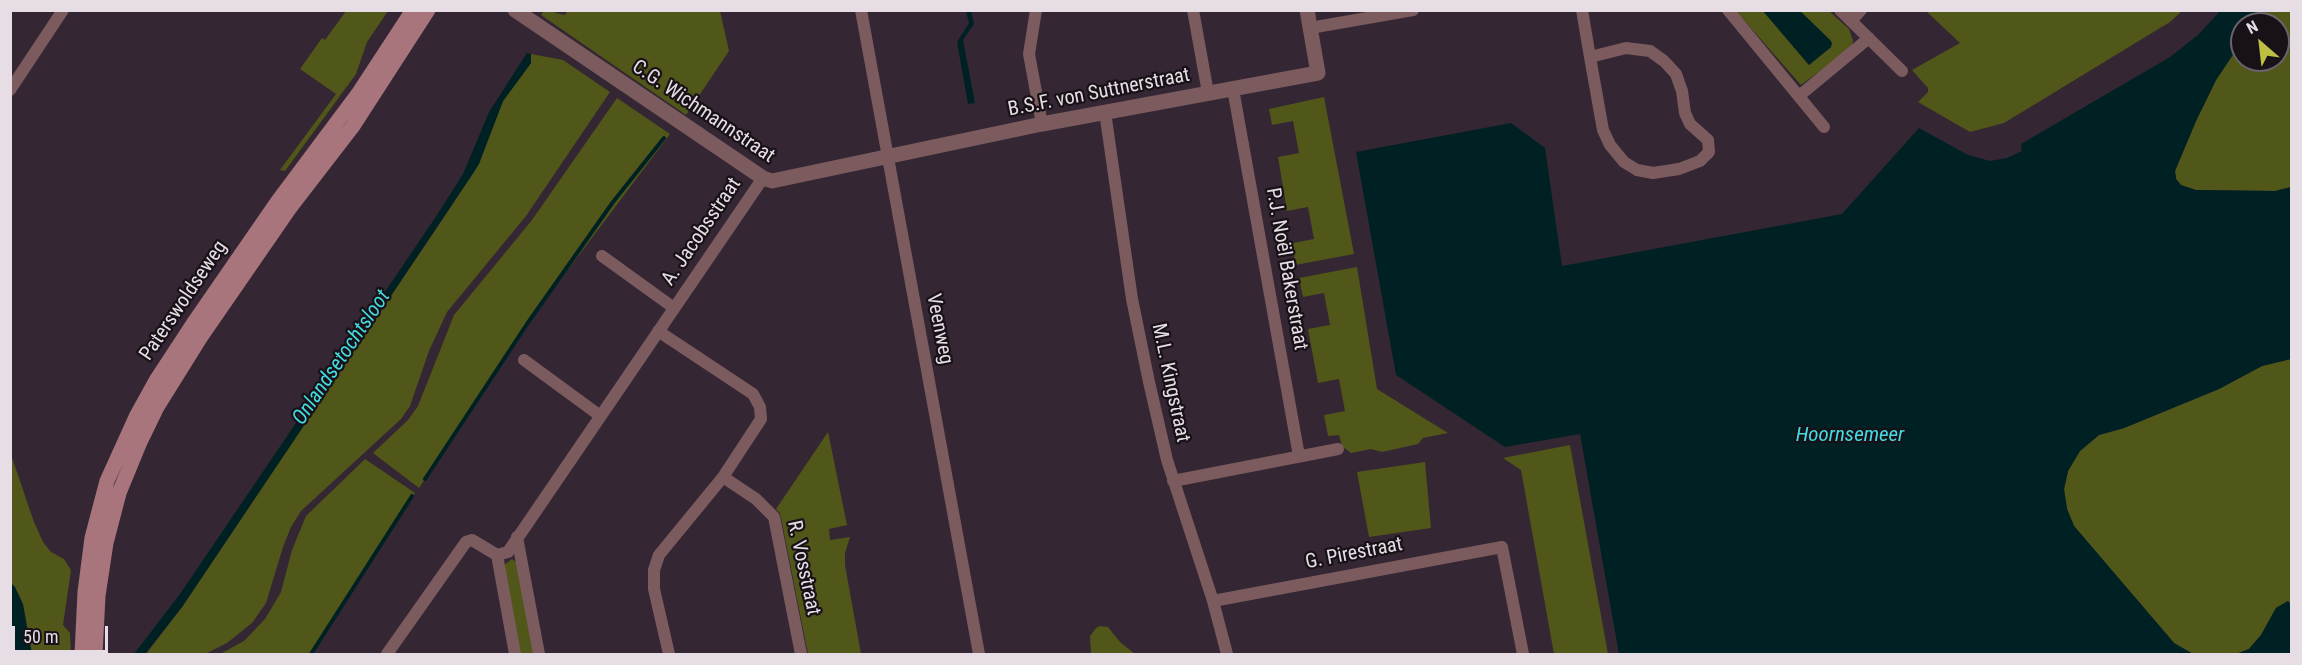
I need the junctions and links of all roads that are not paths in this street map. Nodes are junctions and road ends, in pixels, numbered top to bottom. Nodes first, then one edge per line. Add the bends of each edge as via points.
1 (63, 10) edge
2 (413, 10) edge
3 (428, 10) edge
4 (514, 10) edge
5 (861, 10) edge
6 (1036, 10) edge
7 (1193, 10) edge
8 (1307, 10) edge
9 (1413, 10) edge
10 (1582, 10) edge
11 (1728, 10) edge
12 (1840, 10) edge
13 (1861, 10) edge
14 (1851, 21) junction
15 (1310, 28) junction
16 (1869, 38) junction
17 (1590, 57) junction
18 (10, 63) edge
19 (22, 71) junction
20 (1902, 71) dead end
21 (1233, 89) junction
22 (10, 90) edge
23 (1208, 93) junction
24 (1799, 96) junction
25 (1105, 112) junction
26 (1042, 124) junction
27 (1824, 127) dead end
28 (887, 158) junction
29 (763, 178) junction
30 (602, 256) dead end
31 (674, 308) junction
32 (658, 331) junction
33 (524, 360) dead end
34 (599, 415) junction
35 (1338, 449) dead end
36 (1299, 456) junction
37 (723, 477) junction
38 (1173, 481) junction
39 (517, 537) junction
40 (497, 555) junction
41 (1213, 601) junction
42 (82, 654) edge
43 (95, 654) edge
44 (387, 654) edge
45 (515, 654) edge
46 (539, 654) edge
47 (669, 654) edge
48 (801, 654) edge
49 (979, 654) edge
50 (1227, 654) edge
51 (1523, 654) edge

1 - 19 street
2 - 42 main road, Paterswoldseweg via 358,94 170,357 136,417 107,482 92,538
3 - 43 main road, Paterswoldseweg via 353,126 289,209 157,407 119,493 106,543
4 - 29 street, C.G. Wichmannstraat
5 - 28 street, Veenweg
6 - 26 street via 1029,54
7 - 23 street
8 - 15 street
9 - 15 street
10 - 17 street
11 - 24 street
12 - 14 street
13 - 14 street
14 - 16 street
15 - 21 street, B.S.F. von Suttnerstraat via 1318,73
16 - 20 street
16 - 24 street
17 - 17 street via 1603,130 1624,162 1653,173 1700,161 1709,152 1708,140 1684,113 1676,74 1664,61 1650,51 1626,48
18 - 19 street
19 - 22 street
21 - 23 street, B.S.F. von Suttnerstraat
21 - 36 street, P.J. Noël Bakerstraat
23 - 25 street, B.S.F. von Suttnerstraat
24 - 27 street
25 - 26 street, B.S.F. von Suttnerstraat
25 - 38 street, M.L. Kingstraat via 1132,299
26 - 28 street, B.S.F. von Suttnerstraat
28 - 29 street, C.G. Wichmannstraat via 777,181
28 - 49 street, Veenweg
29 - 31 street, A. Jacobsstraat
30 - 31 street, A. Jacobsstraat
31 - 32 street, A. Jacobsstraat
32 - 34 street, A. Jacobsstraat
32 - 37 street via 753,394 760,407 761,419
33 - 34 street
34 - 39 street, A. Jacobsstraat
35 - 36 street
36 - 38 street
37 - 47 street via 659,555 654,570 654,589
37 - 48 street, R. Vosstraat via 756,499 774,517
38 - 41 street, M.L. Kingstraat
39 - 40 street, A. Jacobsstraat via 508,552
39 - 46 street
40 - 44 street via 472,540 466,542
40 - 45 street
41 - 50 street, M.L. Kingstraat
41 - 51 street, G. Pirestraat via 1502,547

